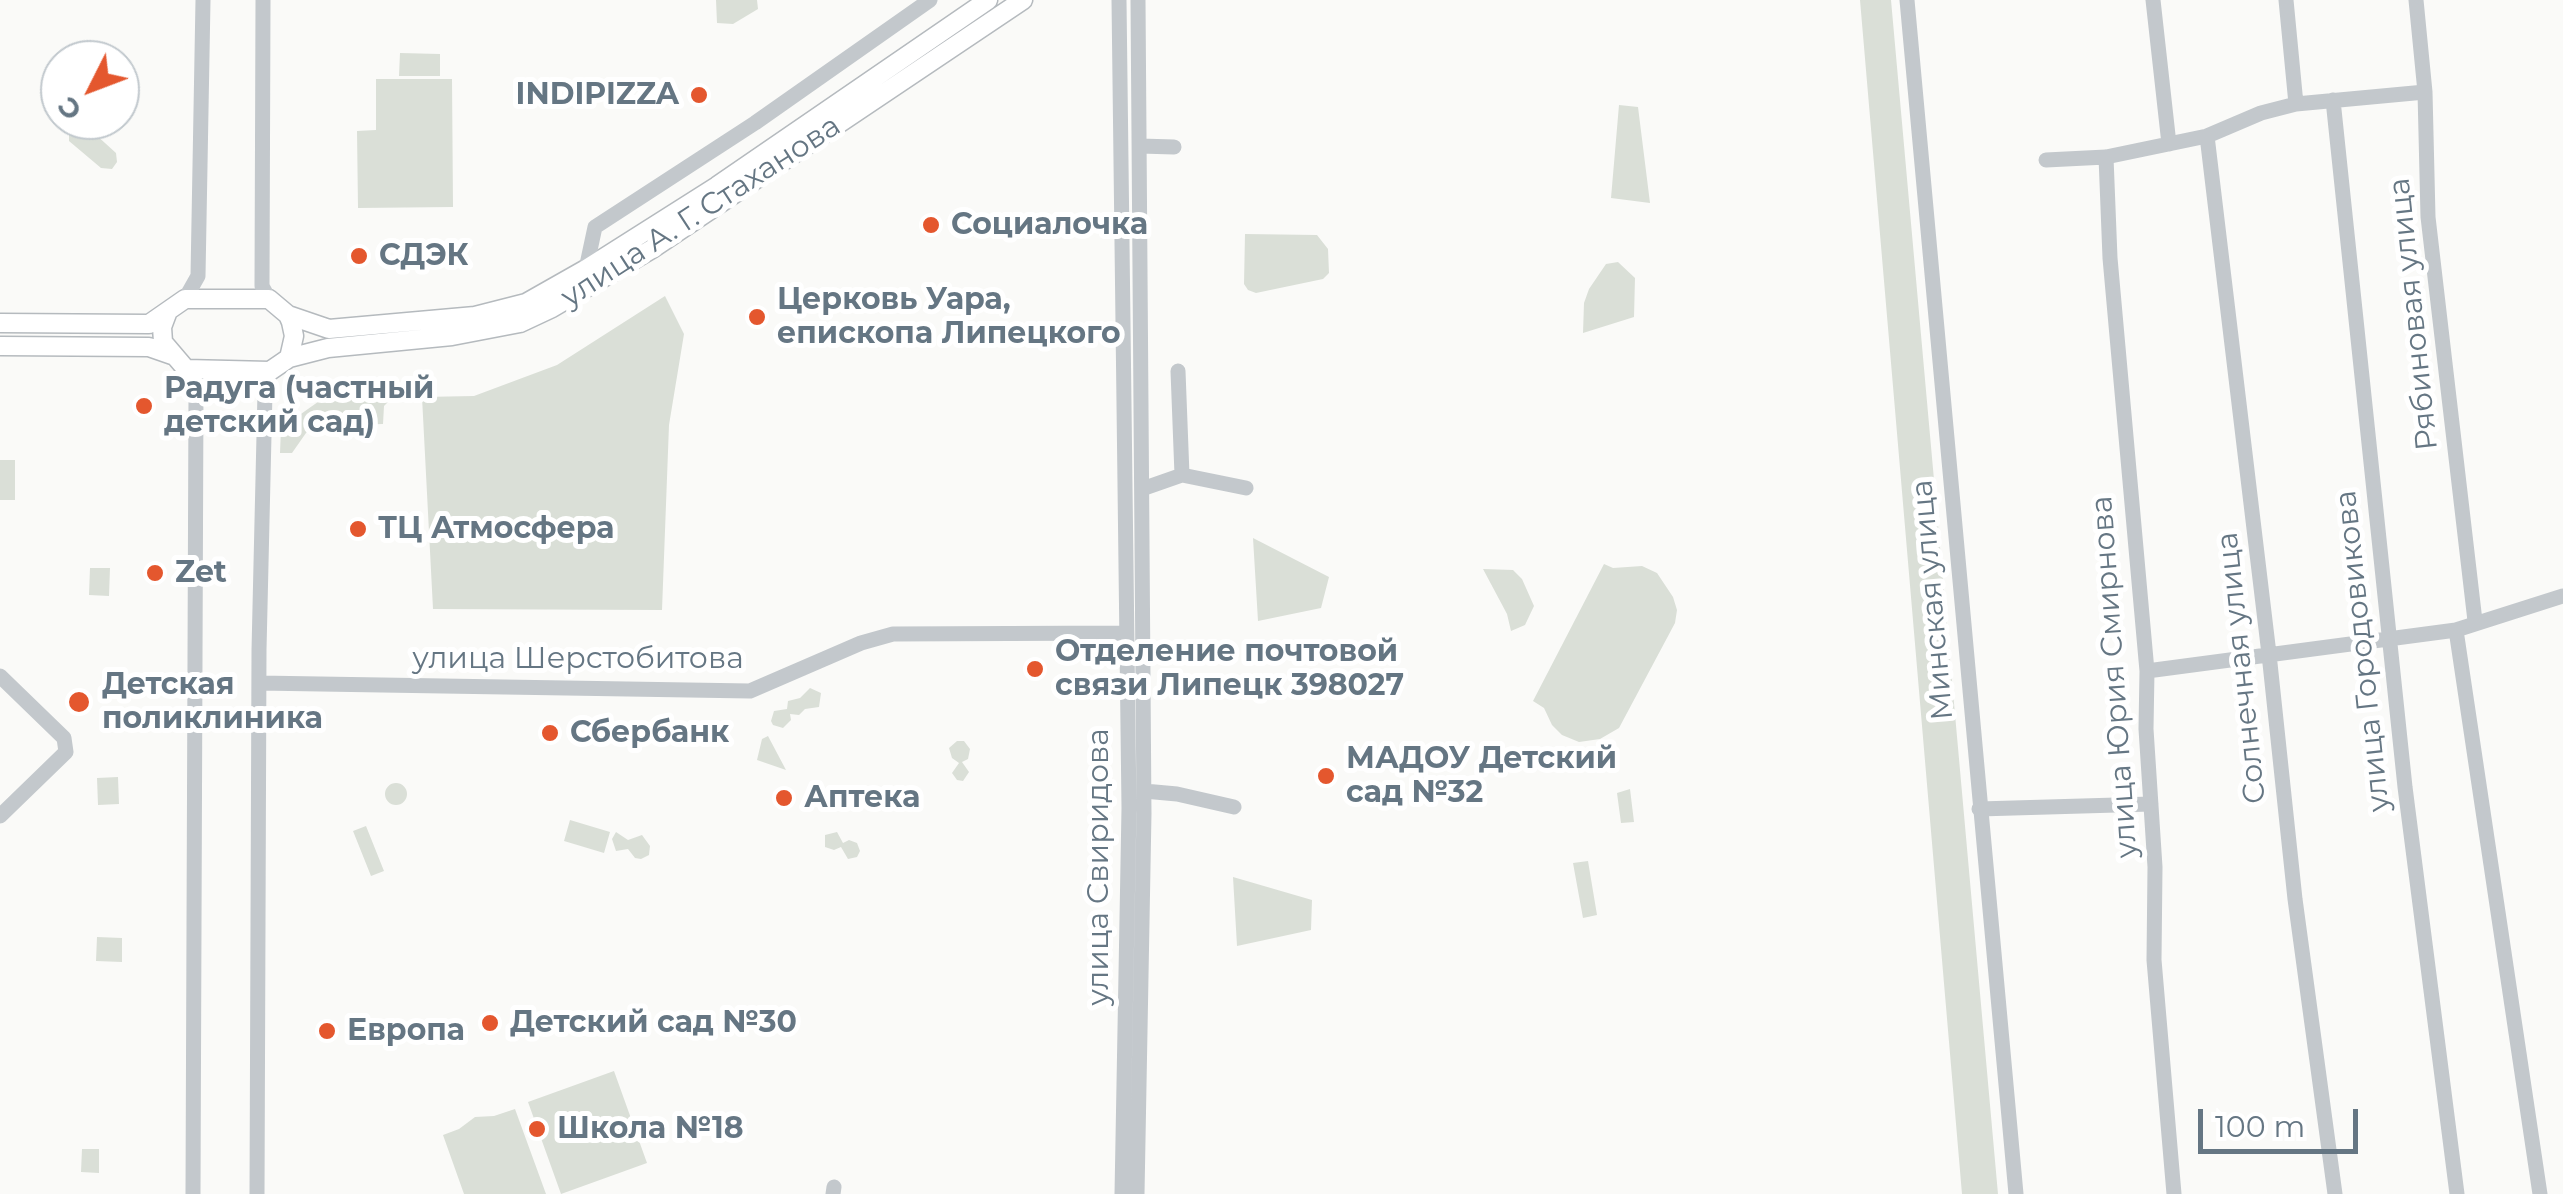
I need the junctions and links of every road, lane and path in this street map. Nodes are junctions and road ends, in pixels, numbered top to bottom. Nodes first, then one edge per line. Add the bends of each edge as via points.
1 (202, 0) edge
2 (263, 0) edge
3 (930, 0) edge
4 (988, 0) edge
5 (1023, 0) edge
6 (1119, 0) edge
7 (1138, 0) edge
8 (1907, 0) edge
9 (2153, 0) edge
10 (2286, 0) edge
11 (2416, 0) edge
12 (2424, 92) junction
13 (2333, 100) junction
14 (2296, 104) junction
15 (2207, 136) junction
16 (2168, 144) junction
17 (1140, 146) junction
18 (1174, 147) dead end
19 (2106, 158) junction
20 (2046, 160) dead end
21 (595, 227) junction
22 (610, 255) junction
23 (586, 269) junction
24 (184, 299) junction
25 (269, 299) junction
26 (168, 311) junction
27 (288, 315) junction
28 (0, 323) edge
29 (0, 346) edge
30 (290, 358) junction
31 (180, 362) junction
32 (270, 371) junction
33 (1178, 371) dead end
34 (1182, 475) junction
35 (1246, 488) dead end
36 (1142, 489) junction
37 (2563, 596) edge
38 (2475, 621) junction
39 (2456, 630) junction
40 (1126, 633) junction
41 (2389, 640) junction
42 (2269, 654) junction
43 (2147, 671) junction
44 (0, 676) edge
45 (260, 683) junction
46 (1144, 791) junction
47 (2151, 804) junction
48 (1234, 807) dead end
49 (1979, 809) junction
50 (0, 816) edge
51 (194, 1194) edge
52 (258, 1194) edge
53 (1122, 1194) edge
54 (1137, 1194) edge
55 (2016, 1194) edge
56 (2174, 1194) edge
57 (2335, 1194) edge
58 (2457, 1194) edge
59 (2540, 1194) edge

1 - 24 street via 198,276
2 - 25 street via 262,286
3 - 21 street
4 - 22 main road, улица А. Г. Стаханова
5 - 30 main road, улица А. Г. Стаханова via 652,249 536,316 452,336
6 - 40 street, улица Свиридова
7 - 17 street, улица Свиридова
8 - 49 street, Минская улица
9 - 16 street
10 - 14 street
11 - 12 street, Рябиновая улица
12 - 13 street
12 - 38 street, Рябиновая улица via 2428,217
13 - 14 street
13 - 41 street, улица Городовикова
14 - 15 street
15 - 16 street
15 - 42 street, Солнечная улица
16 - 19 street
17 - 18 street
17 - 36 street, улица Свиридова
19 - 20 street
19 - 43 street, улица Юрия Смирнова
21 - 22 street
21 - 23 street
22 - 23 main road, улица А. Г. Стаханова
23 - 27 main road, улица А. Г. Стаханова via 526,303 474,316 328,329
24 - 25 main road
24 - 26 main road
25 - 27 main road
26 - 28 main road via 149,324
26 - 31 main road via 162,342
27 - 30 main road via 294,336
29 - 31 main road via 149,346
30 - 32 main road
31 - 32 main road
31 - 51 street via 196,392
32 - 45 street via 264,392
33 - 34 street
34 - 35 street
34 - 36 street
36 - 46 street, улица Свиридова
37 - 38 street
38 - 39 street
39 - 41 street
39 - 59 street
40 - 45 street, улица Шерстобитова via 892,634 750,690
40 - 53 street, улица Свиридова
41 - 42 street
41 - 58 street, улица Городовикова
42 - 43 street
42 - 57 street, Солнечная улица
43 - 47 street, улица Юрия Смирнова
44 - 50 street via 64,738 66,752
45 - 52 street
46 - 48 street
46 - 54 street, улица Свиридова
47 - 49 street
47 - 56 street, улица Юрия Смирнова via 2154,960
49 - 55 street, Минская улица

